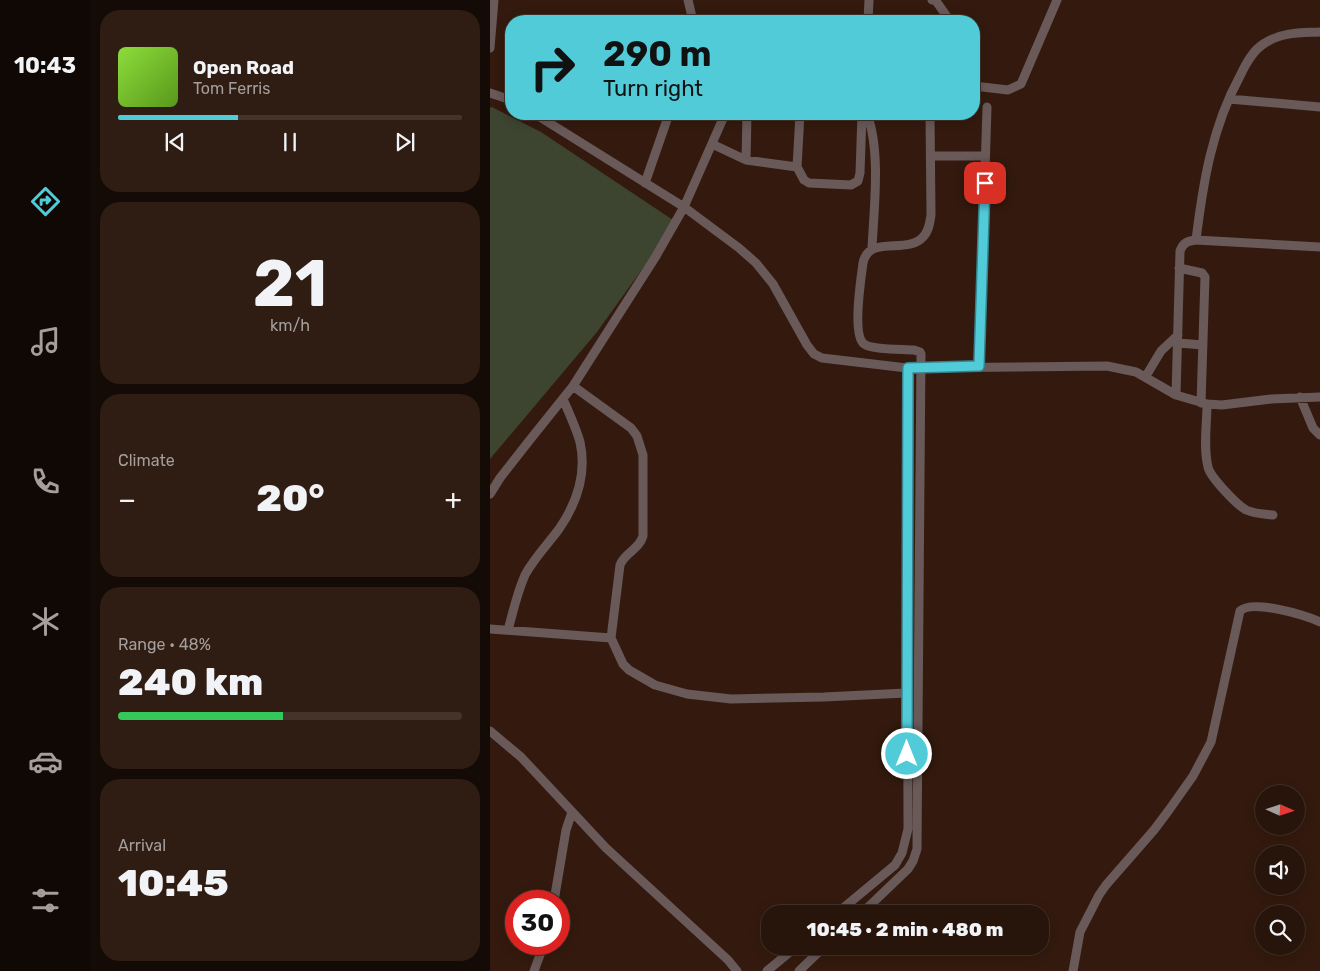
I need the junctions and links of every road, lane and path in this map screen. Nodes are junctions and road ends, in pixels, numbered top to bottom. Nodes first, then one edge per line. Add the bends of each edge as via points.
1 (494, 0) edge
2 (688, 0) edge
3 (869, 0) edge
4 (875, 0) edge
5 (932, 0) edge
6 (1058, 0) edge
7 (692, 15) edge
8 (868, 15) edge
9 (946, 15) edge
10 (1320, 32) edge
11 (490, 48) edge
12 (980, 87) edge
13 (490, 93) edge
14 (505, 98) edge
15 (1229, 99) junction
16 (987, 107) dead end
17 (1320, 107) edge
18 (545, 120) edge
19 (667, 120) edge
20 (722, 120) edge
21 (747, 120) edge
22 (800, 120) edge
23 (862, 120) edge
24 (870, 120) edge
25 (930, 120) edge
26 (712, 144) junction
27 (931, 156) junction
28 (985, 156) junction
29 (746, 160) junction
30 (797, 167) junction
31 (645, 183) junction
32 (684, 207) junction
33 (1196, 240) junction
34 (1320, 247) edge
35 (872, 248) junction
36 (1179, 268) junction
37 (1178, 339) junction
38 (1203, 345) junction
39 (979, 366) junction
40 (920, 367) junction
41 (908, 368) junction
42 (1146, 376) junction
43 (573, 386) junction
44 (1176, 395) junction
45 (1320, 397) edge
46 (1300, 398) junction
47 (564, 399) junction
48 (1204, 403) junction
49 (1320, 435) edge
50 (490, 494) edge
51 (1273, 515) dead end
52 (1320, 622) edge
53 (490, 629) edge
54 (508, 630) junction
55 (610, 638) junction
56 (906, 693) junction
57 (907, 704) junction
58 (918, 704) junction
59 (490, 731) edge
60 (572, 812) junction
61 (556, 890) edge
62 (847, 905) edge
63 (870, 905) edge
64 (540, 955) edge
65 (786, 955) edge
66 (816, 955) edge
67 (534, 971) edge
68 (737, 971) edge
69 (767, 971) edge
70 (799, 971) edge
71 (1073, 971) edge

1 - 11 street
2 - 7 street
3 - 4 street
3 - 8 street
5 - 9 street
6 - 12 street via 1021,84 1008,90
10 - 15 street via 1289,33 1262,45 1245,65
13 - 14 street
15 - 17 street
15 - 33 street via 1210,152
16 - 28 street
18 - 31 street
19 - 31 street
20 - 26 street
21 - 29 street
22 - 30 street
23 - 30 street via 860,172 855,184 809,183 801,177
24 - 35 street via 875,146
25 - 27 street
26 - 29 street
26 - 32 street
27 - 28 street
27 - 35 street via 931,214 923,237 914,243
28 - 39 street
29 - 30 street
31 - 32 street
32 - 41 street via 756,263 773,284 807,346 817,356
32 - 43 street
33 - 34 street
33 - 36 street via 1183,244
35 - 40 street via 862,263 858,325 861,339 871,347 918,351 921,354
36 - 37 street
36 - 38 street via 1204,276
37 - 38 street
37 - 42 street via 1161,351
37 - 44 street
38 - 48 street
39 - 40 street
39 - 42 street via 1107,366
40 - 41 street
40 - 58 street
41 - 56 street
42 - 44 street
43 - 47 street
43 - 55 street via 631,428 643,455 644,536 639,546 620,565
44 - 48 street
45 - 46 street
46 - 48 street via 1222,405
46 - 49 street via 1313,428
47 - 50 street
47 - 54 street via 580,442 582,477 578,494 525,575
48 - 51 street via 1209,470 1244,509
52 - 71 street via 1304,615 1251,606 1240,611 1211,742 1170,810 1099,895 1080,932
53 - 54 street
54 - 55 street
55 - 56 street via 629,670 655,685 687,694 763,699
56 - 57 street
57 - 58 street
57 - 62 street via 908,829 902,853 886,874
58 - 63 street via 917,849 903,874
59 - 60 street via 521,757
60 - 61 street
60 - 68 street
64 - 67 street
65 - 69 street
66 - 70 street

